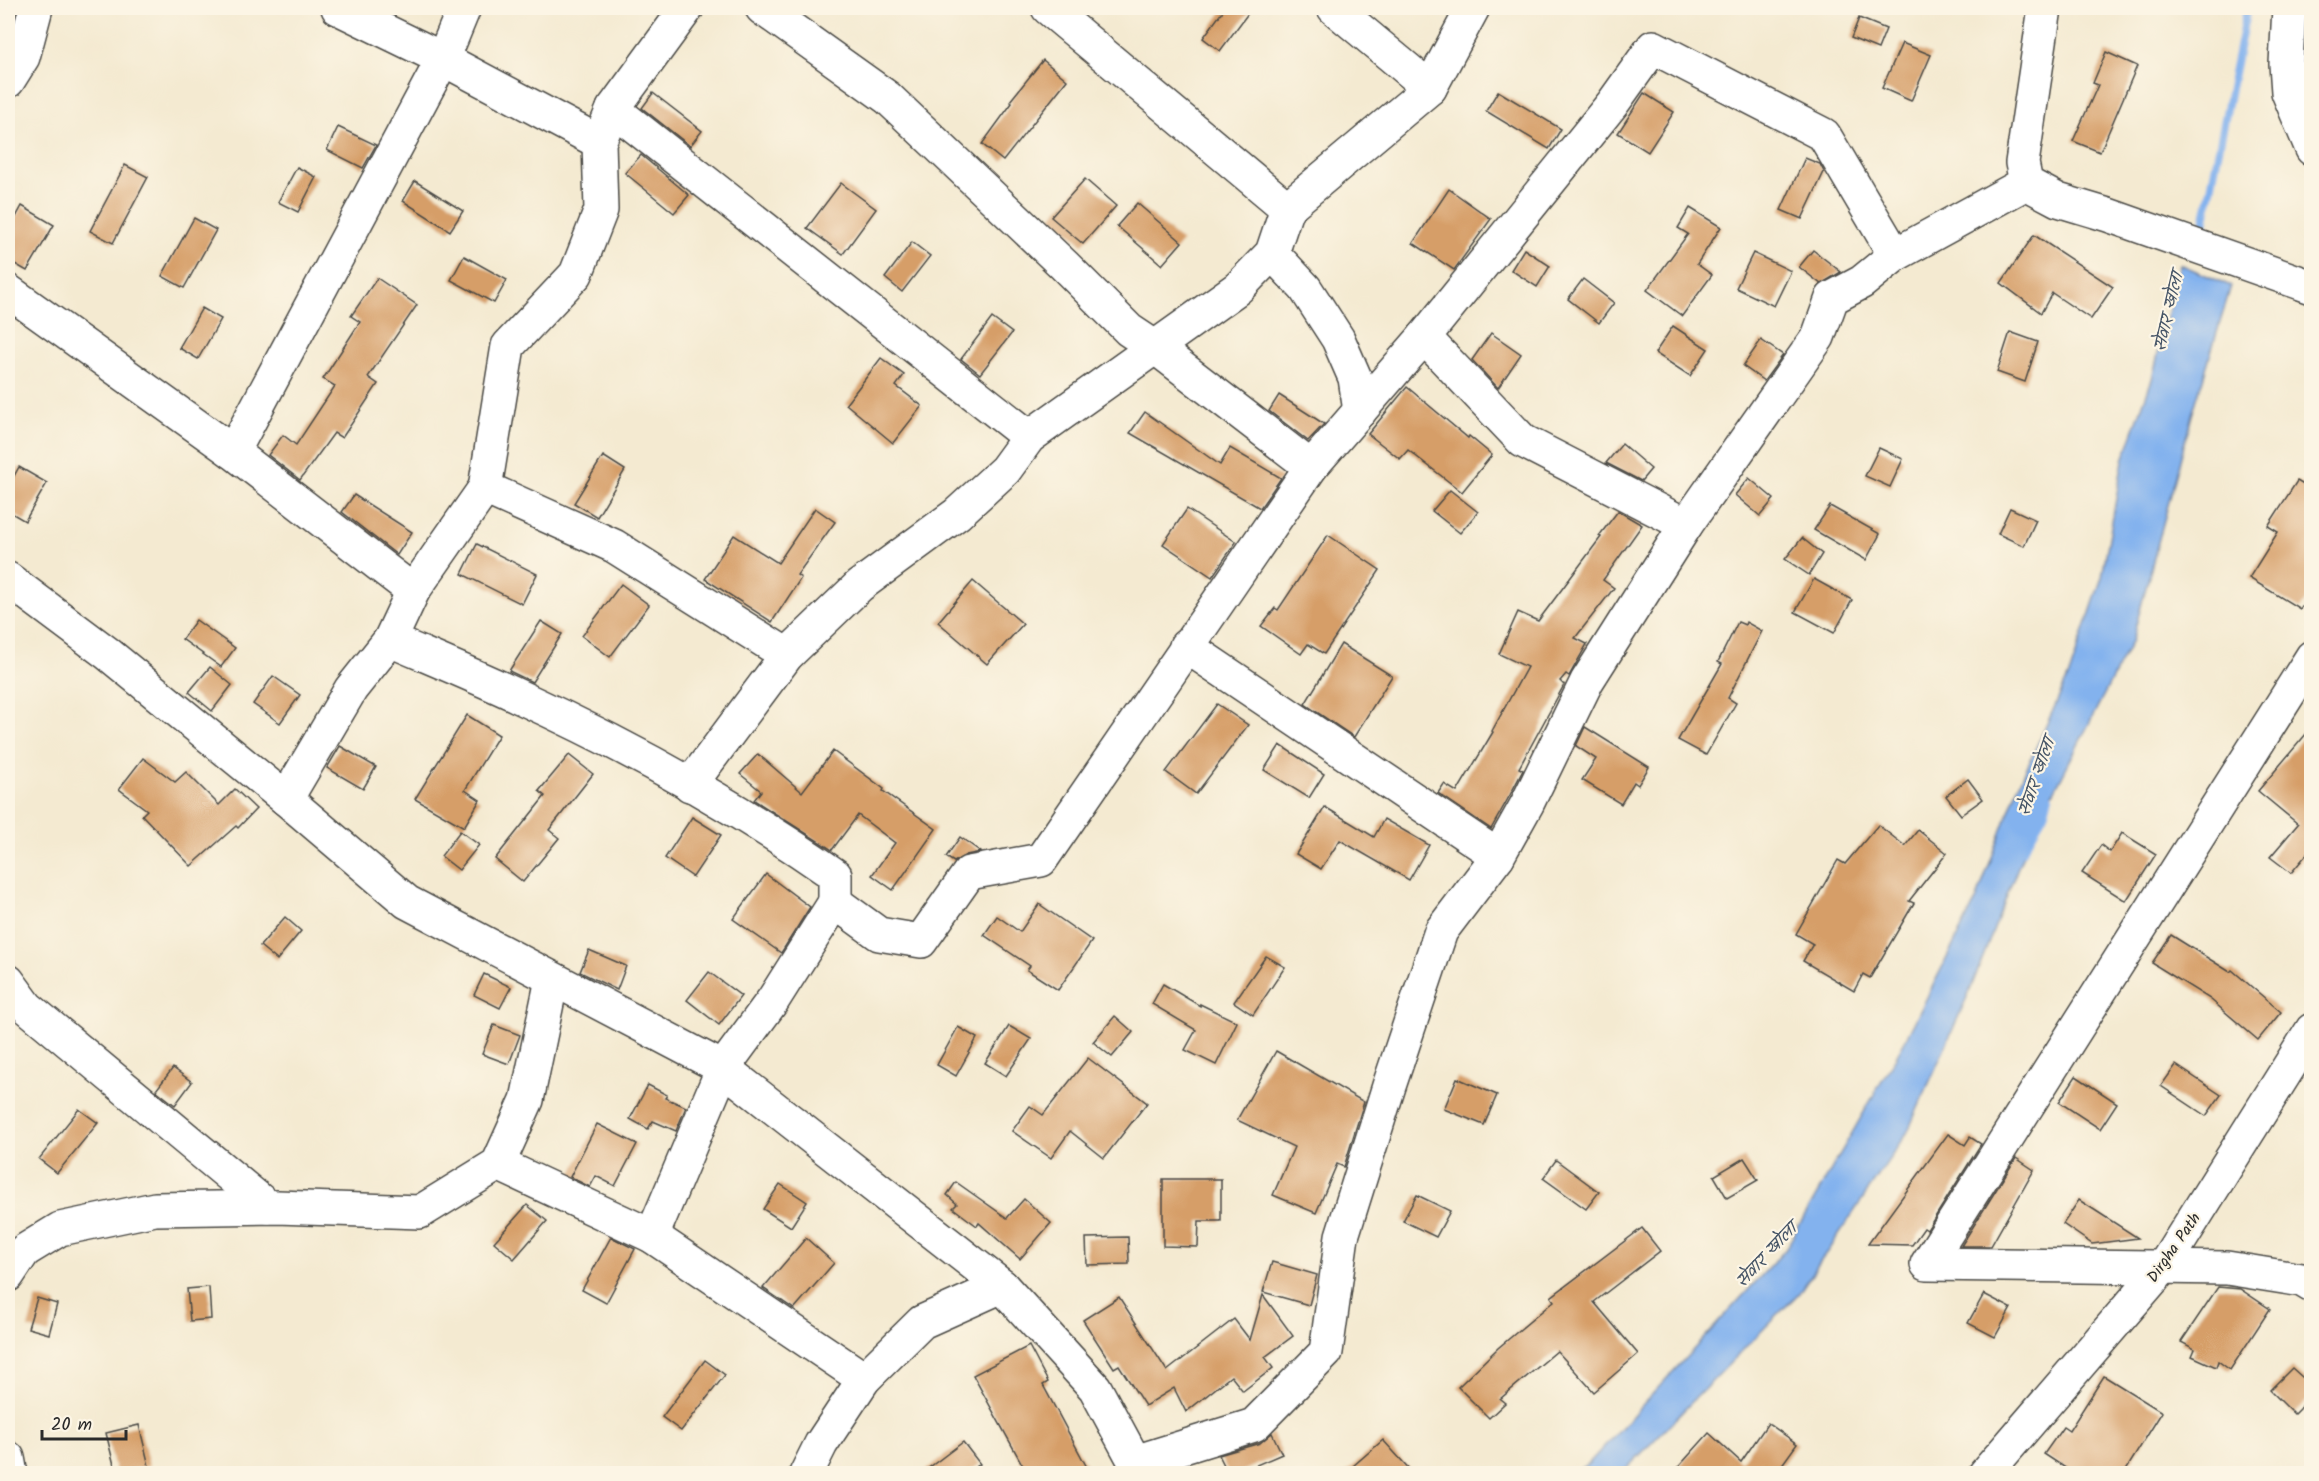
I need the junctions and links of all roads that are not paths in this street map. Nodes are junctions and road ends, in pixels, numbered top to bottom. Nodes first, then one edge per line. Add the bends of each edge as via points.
1 (36, 8) edge
2 (338, 8) edge
3 (464, 8) edge
4 (687, 8) edge
5 (762, 8) edge
6 (1048, 8) edge
7 (1334, 8) edge
8 (1473, 8) edge
9 (2045, 8) edge
10 (2289, 8) edge
11 (443, 59) junction
12 (8, 81) edge
13 (1430, 88) junction
14 (613, 109) junction
15 (599, 142) junction
16 (2312, 149) edge
17 (2026, 183) junction
18 (1287, 208) junction
19 (1272, 253) junction
20 (1895, 255) junction
21 (2312, 287) edge
22 (8, 291) edge
23 (1424, 337) junction
24 (1156, 348) junction
25 (1360, 411) junction
26 (1029, 437) junction
27 (233, 452) junction
28 (1311, 467) junction
29 (485, 488) junction
30 (1686, 525) junction
31 (8, 579) edge
32 (413, 591) junction
33 (390, 640) junction
34 (1186, 646) junction
35 (788, 655) junction
36 (2312, 657) edge
37 (690, 785) junction
38 (286, 799) junction
39 (1498, 856) junction
40 (835, 902) junction
41 (552, 979) junction
42 (8, 981) edge
43 (2312, 1030) edge
44 (723, 1068) junction
45 (498, 1164) junction
46 (268, 1208) junction
47 (652, 1236) junction
48 (2164, 1266) junction
49 (8, 1275) edge
50 (1002, 1286) junction
51 (2312, 1286) edge
52 (864, 1379) junction
53 (8, 1458) edge
54 (1136, 1468) edge
55 (1995, 1470) edge
56 (11, 1473) edge
57 (806, 1473) edge

1 - 12 street via 23,57
2 - 11 street
3 - 11 street
4 - 14 street
5 - 24 street via 888,98 1129,330
6 - 18 street
7 - 13 street
8 - 13 street
9 - 17 street via 2022,163
10 - 16 street via 2288,92
11 - 15 street
11 - 27 street
13 - 18 street
14 - 15 street
14 - 26 street
15 - 29 street via 601,210 576,274 508,346
17 - 20 street
17 - 21 street via 2058,200
18 - 19 street
19 - 24 street via 1238,288
19 - 25 street via 1305,288 1338,339 1355,378
20 - 23 street via 1824,135 1653,47 1613,103
20 - 30 street via 1862,282 1832,298 1818,337
22 - 27 street
23 - 25 street
23 - 30 street via 1523,441
24 - 26 street
24 - 28 street
25 - 28 street
26 - 35 street via 1005,470 957,514 859,586
27 - 32 street
28 - 34 street
29 - 32 street
29 - 35 street via 614,546
30 - 39 street via 1587,681
31 - 38 street via 107,653
32 - 33 street
33 - 37 street via 520,697
33 - 38 street via 351,689
34 - 39 street
34 - 40 street via 1041,860 969,873 921,941 879,934
35 - 37 street
36 - 48 street via 1927,1264
37 - 40 street via 791,844 835,875
38 - 41 street via 407,902
39 - 54 street via 1441,931 1342,1236 1326,1352 1254,1425
40 - 44 street
41 - 44 street
41 - 45 street via 527,1100
42 - 46 street via 27,1007
43 - 48 street, Dirgha Path
44 - 47 street
44 - 50 street
45 - 46 street via 420,1212
45 - 47 street
46 - 49 street via 155,1209 60,1229 24,1251
47 - 52 street
48 - 51 street via 2227,1268 2302,1280
48 - 55 street, Dirgha Path
50 - 52 street via 922,1322
50 - 54 street via 1095,1388
52 - 57 street via 820,1443
53 - 56 street

